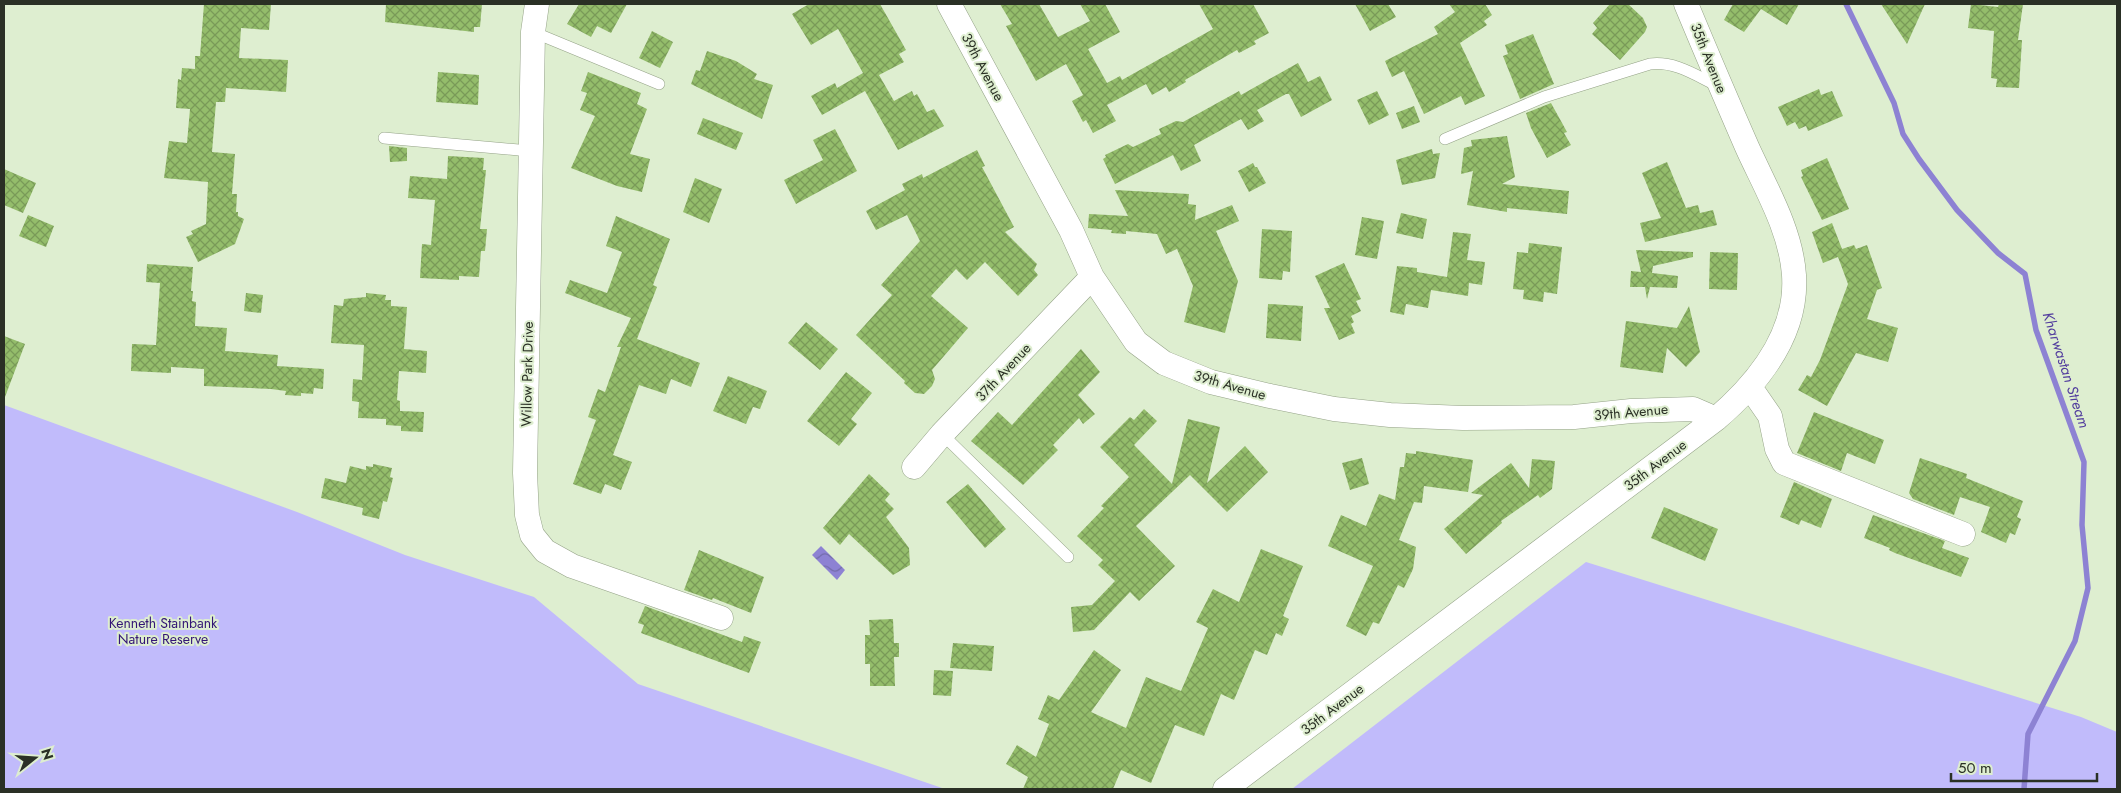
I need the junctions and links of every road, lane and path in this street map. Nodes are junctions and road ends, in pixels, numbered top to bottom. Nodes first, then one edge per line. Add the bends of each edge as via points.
1 (537, 4) edge
2 (949, 4) edge
3 (1686, 4) edge
4 (532, 32) junction
5 (659, 84) dead end
6 (1720, 87) junction
7 (384, 138) dead end
8 (1445, 139) dead end
9 (530, 151) junction
10 (1092, 277) junction
11 (1750, 387) junction
12 (1716, 419) junction
13 (942, 434) junction
14 (914, 468) dead end
15 (1963, 534) dead end
16 (1068, 557) dead end
17 (721, 618) dead end
18 (1225, 789) edge

1 - 4 street, Willow Park Drive
2 - 10 street, 39th Avenue via 1071,230
3 - 6 street, 35th Avenue
4 - 5 lane
4 - 9 street, Willow Park Drive
6 - 8 lane via 1677,66 1650,64 1544,97
6 - 11 street, 35th Avenue via 1783,230 1794,273 1786,325 1778,346
7 - 9 lane
9 - 17 street, Willow Park Drive via 525,473 527,515 532,535 545,551 572,566
10 - 12 street, 39th Avenue via 1130,334 1150,354 1210,382 1270,396 1334,409 1390,415 1574,417 1692,409
10 - 13 street, 37th Avenue
11 - 12 street, 35th Avenue
11 - 15 street via 1770,416 1777,449 1784,464
12 - 18 street, 35th Avenue
13 - 14 street, 37th Avenue
13 - 16 lane

